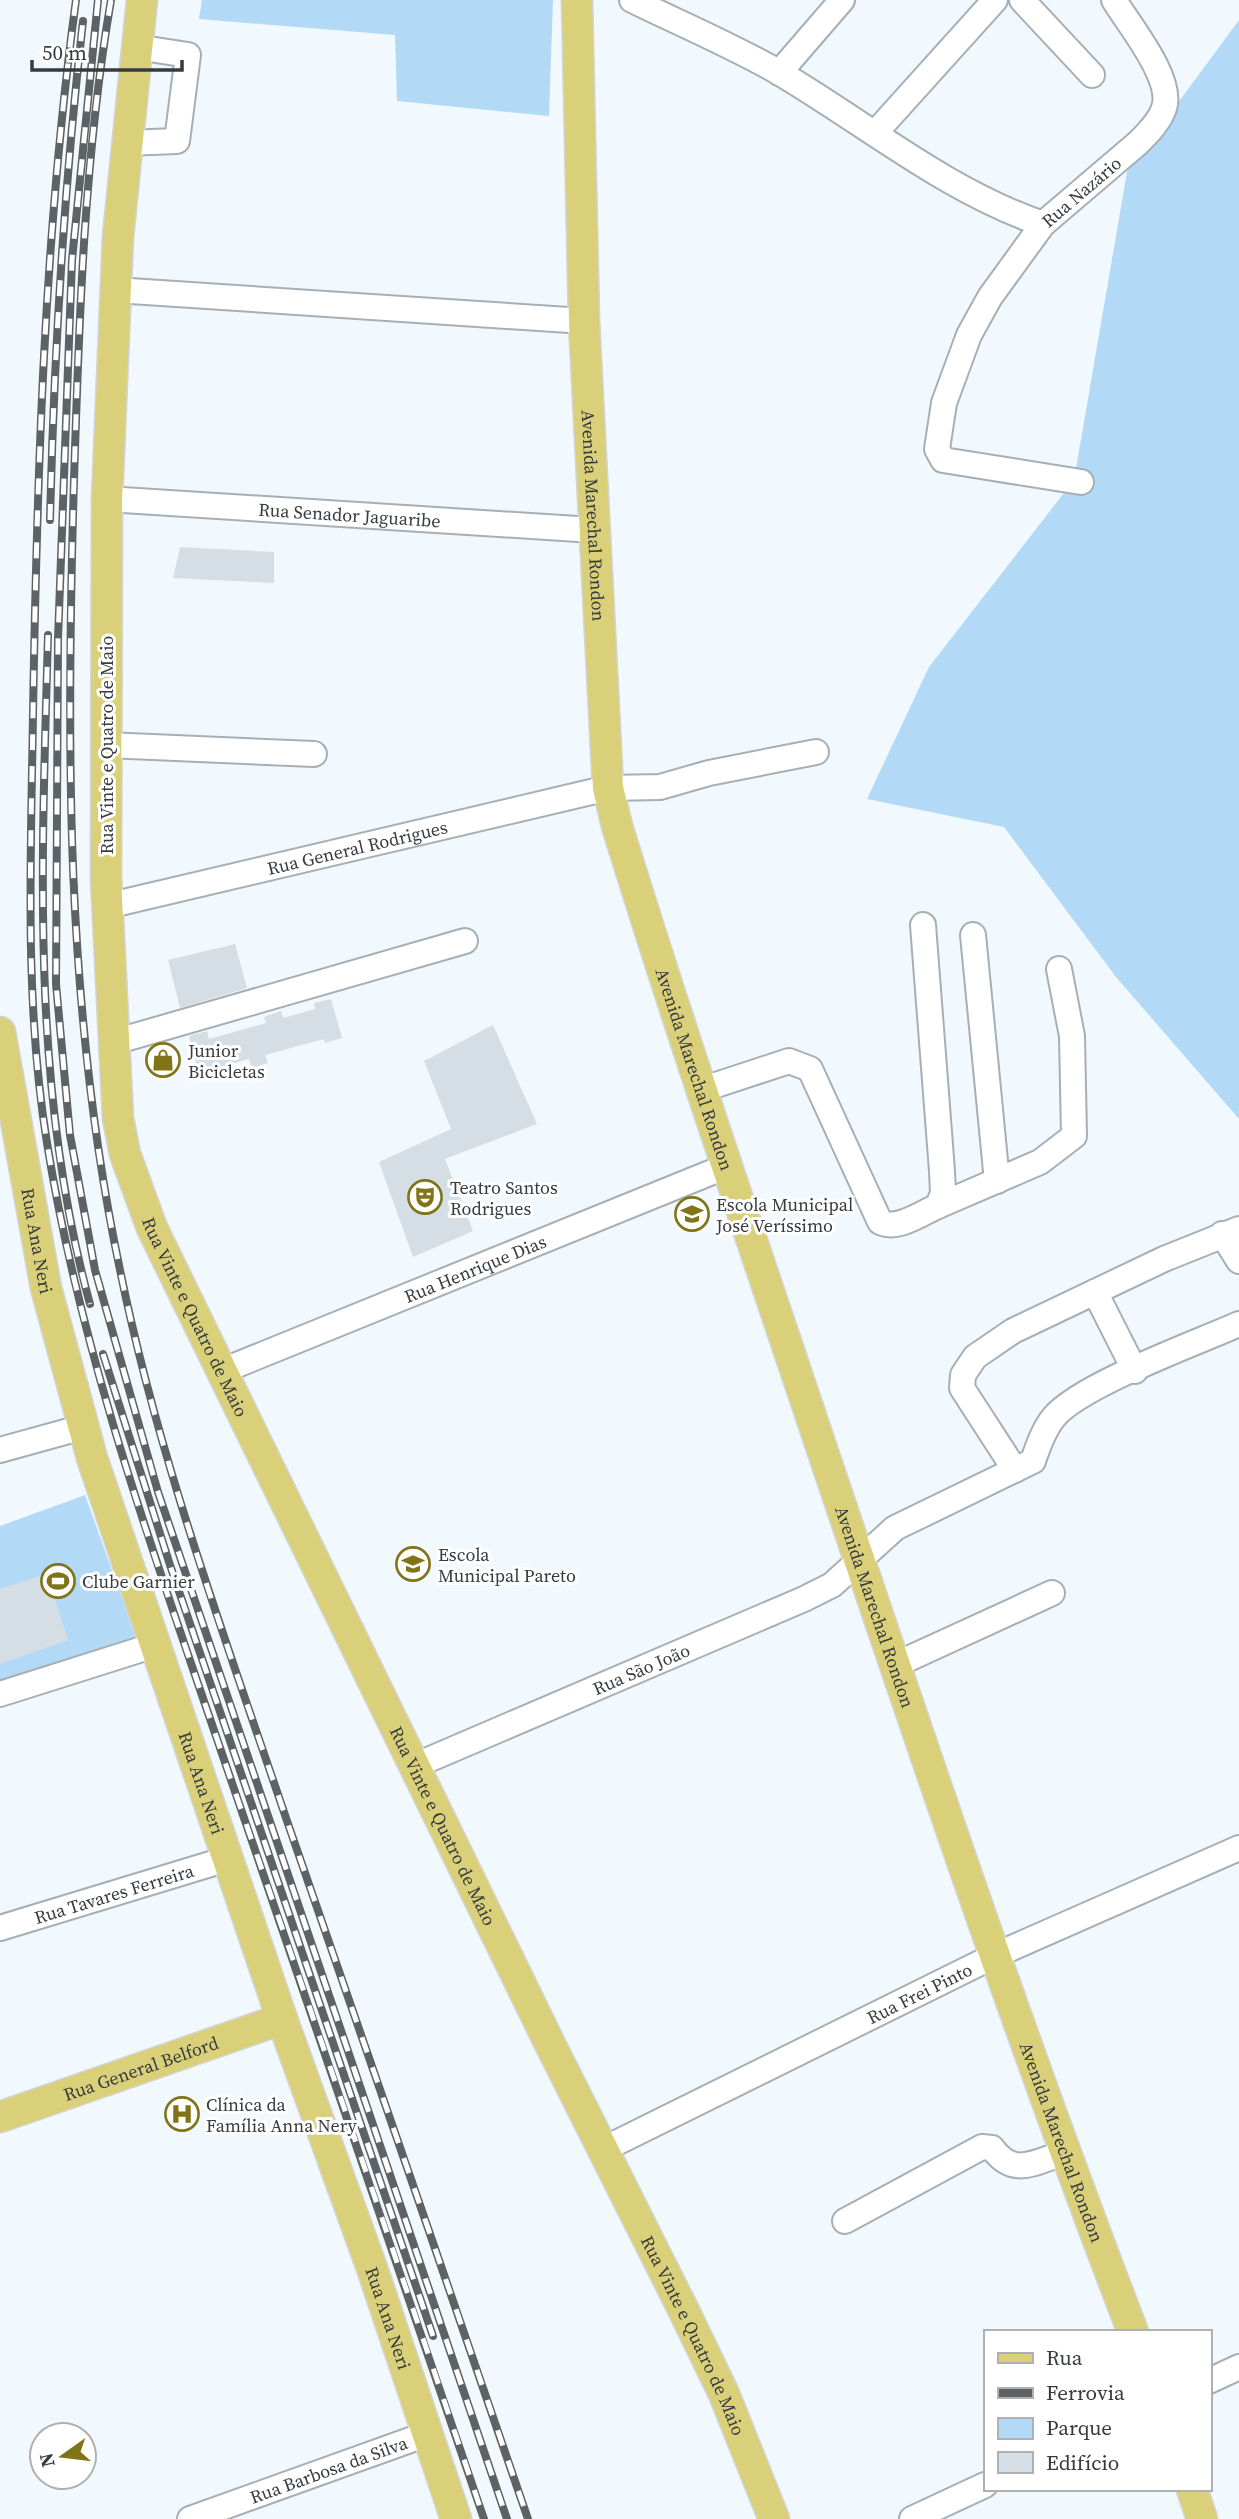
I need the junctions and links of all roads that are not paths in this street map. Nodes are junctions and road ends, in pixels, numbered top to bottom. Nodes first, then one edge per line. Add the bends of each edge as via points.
1 (142, 0) edge
2 (578, 0) edge
3 (632, 0) edge
4 (842, 0) edge
5 (995, 0) edge
6 (1022, 0) edge
7 (1114, 0) edge
8 (136, 47) junction
9 (779, 73) junction
10 (1092, 75) dead end
11 (876, 132) junction
12 (126, 143) junction
13 (1043, 224) junction
14 (116, 290) junction
15 (584, 321) junction
16 (1081, 482) dead end
17 (107, 499) junction
18 (593, 530) junction
19 (106, 745) junction
20 (816, 752) dead end
21 (314, 754) dead end
22 (608, 788) junction
23 (107, 906) junction
24 (923, 925) dead end
25 (973, 935) dead end
26 (465, 941) dead end
27 (1059, 969) dead end
28 (0, 1032) edge
29 (114, 1042) junction
30 (701, 1090) junction
31 (727, 1166) junction
32 (997, 1181) junction
33 (938, 1206) junction
34 (1230, 1232) edge
35 (1239, 1261) edge
36 (1095, 1292) junction
37 (1239, 1324) edge
38 (222, 1371) junction
39 (1135, 1371) junction
40 (83, 1427) junction
41 (0, 1450) edge
42 (1015, 1470) junction
43 (860, 1561) junction
44 (1052, 1593) dead end
45 (155, 1645) junction
46 (895, 1665) junction
47 (0, 1694) edge
48 (414, 1766) junction
49 (1239, 1848) edge
50 (227, 1859) junction
51 (0, 1928) edge
52 (996, 1955) junction
53 (282, 2020) junction
54 (0, 2117) edge
55 (603, 2150) junction
56 (1064, 2152) junction
57 (845, 2221) dead end
58 (1132, 2330) edge
59 (1239, 2367) edge
60 (1211, 2380) edge
61 (427, 2434) junction
62 (984, 2485) edge
63 (1193, 2491) edge
64 (190, 2519) edge
65 (456, 2519) edge
66 (774, 2519) edge
67 (912, 2519) edge
68 (1202, 2519) edge

1 - 8 main road, Rua Vinte e Quatro de Maio
2 - 15 main road, Avenida Marechal Rondon
3 - 9 street, Rua Nazário
4 - 9 street
5 - 11 street
6 - 10 street
7 - 13 street, Rua Nazário via 1161,76 1164,108 1152,130
8 - 12 main road, Rua Vinte e Quatro de Maio
8 - 12 street via 188,55 177,141
9 - 11 street, Rua Nazário
11 - 13 street, Rua Nazário via 969,194
12 - 14 main road, Rua Vinte e Quatro de Maio
13 - 16 street via 990,297 969,335 944,403 937,454 943,460
14 - 15 street
14 - 17 main road, Rua Vinte e Quatro de Maio
15 - 18 main road, Avenida Marechal Rondon
17 - 18 street, Rua Senador Jaguaribe
17 - 19 main road, Rua Vinte e Quatro de Maio
18 - 22 main road, Avenida Marechal Rondon
19 - 21 street
19 - 23 main road, Rua Vinte e Quatro de Maio
20 - 22 street, Rua General Rodrigues via 660,787
22 - 23 street, Rua General Rodrigues
22 - 30 main road, Avenida Marechal Rondon
23 - 29 main road, Rua Vinte e Quatro de Maio
24 - 33 street via 942,1171
25 - 32 street
26 - 29 street
27 - 32 street via 1072,1036 1074,1136 1040,1162
28 - 40 main road, Rua Ana Neri via 46,1288
29 - 38 main road, Rua Vinte e Quatro de Maio via 118,1118 136,1192
30 - 31 main road, Avenida Marechal Rondon
30 - 33 street via 789,1061 801,1063 810,1069 880,1222 897,1224
31 - 38 street, Rua Henrique Dias
31 - 43 main road, Avenida Marechal Rondon
32 - 33 street
34 - 35 street
34 - 36 street
36 - 39 street
36 - 42 street via 1013,1331 975,1357 963,1375 962,1388
37 - 39 street, Rua São João
38 - 48 main road, Rua Vinte e Quatro de Maio
39 - 42 street, Rua São João via 1085,1393 1055,1416 1033,1461
40 - 41 street
40 - 45 main road, Rua Ana Neri
42 - 43 street, Rua São João via 895,1528
43 - 46 main road, Avenida Marechal Rondon
43 - 48 street, Rua São João via 832,1585 804,1599
44 - 46 street
45 - 47 street
45 - 50 main road, Rua Ana Neri
46 - 52 main road, Avenida Marechal Rondon
48 - 55 main road, Rua Vinte e Quatro de Maio
49 - 52 street, Rua Frei Pinto
50 - 51 street, Rua Tavares Ferreira
50 - 53 main road, Rua Ana Neri
52 - 55 street, Rua Frei Pinto
52 - 56 main road, Avenida Marechal Rondon
53 - 54 main road, Rua General Belford
53 - 61 main road, Rua Ana Neri
55 - 66 main road, Rua Vinte e Quatro de Maio via 723,2393
56 - 57 street via 1018,2167 1002,2162 992,2148 982,2147
56 - 58 main road, Avenida Marechal Rondon
59 - 60 street
61 - 64 street, Rua Barbosa da Silva
61 - 65 main road, Rua Ana Neri
62 - 67 street
63 - 68 main road

